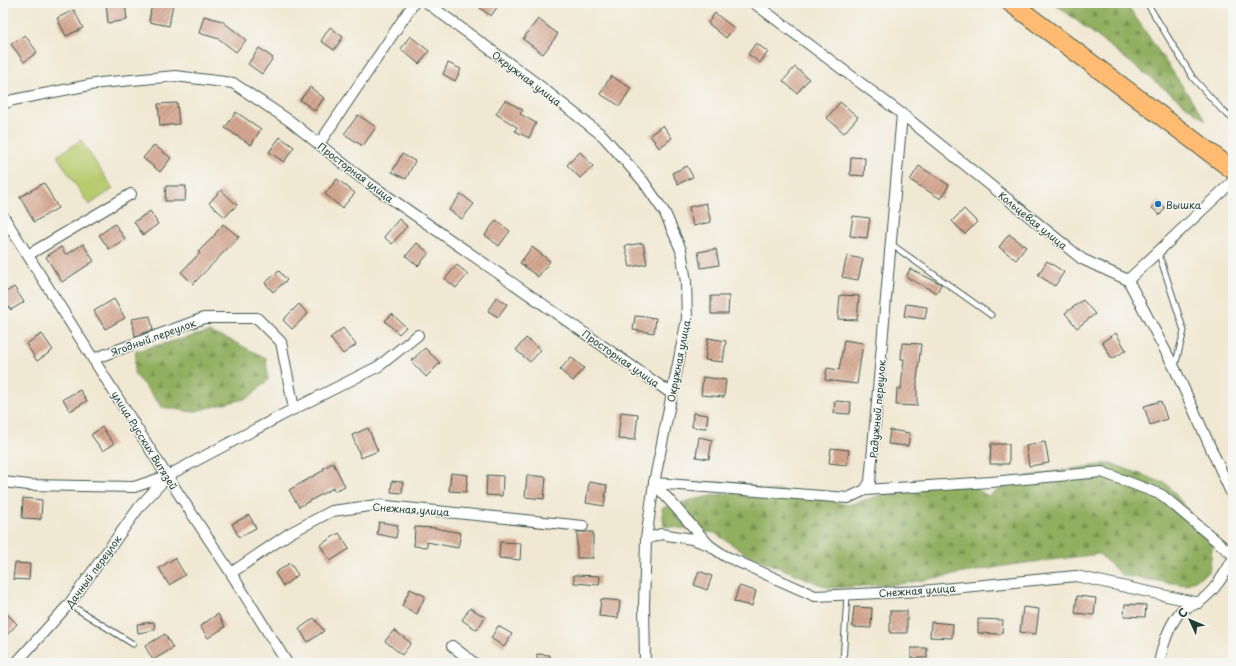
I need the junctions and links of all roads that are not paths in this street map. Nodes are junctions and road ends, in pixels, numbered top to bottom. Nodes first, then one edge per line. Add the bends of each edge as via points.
1 (414, 3) edge
2 (428, 3) edge
3 (754, 3) edge
4 (1011, 3) edge
5 (1147, 3) edge
6 (3, 104) edge
7 (902, 114) junction
8 (1233, 119) edge
9 (319, 144) junction
10 (1233, 170) edge
11 (1233, 182) edge
12 (131, 194) dead end
13 (3, 216) edge
14 (891, 244) junction
15 (1158, 250) junction
16 (28, 255) junction
17 (1128, 280) junction
18 (991, 315) dead end
19 (418, 335) dead end
20 (93, 359) junction
21 (1174, 369) junction
22 (672, 394) junction
23 (294, 409) junction
24 (167, 476) junction
25 (3, 482) edge
26 (654, 483) junction
27 (865, 490) junction
28 (1233, 496) edge
29 (584, 526) dead end
30 (646, 539) junction
31 (709, 545) junction
32 (1233, 555) edge
33 (1233, 559) edge
34 (232, 573) junction
35 (847, 594) junction
36 (1199, 603) junction
37 (69, 604) junction
38 (133, 644) dead end
39 (452, 646) dead end
40 (16, 663) edge
41 (287, 663) edge
42 (474, 663) edge
43 (645, 663) edge
44 (843, 663) edge
45 (1159, 663) edge

1 - 9 street
2 - 22 street, Окружная улица via 603,136 643,181 665,213 682,250 686,282 687,319
3 - 7 street, Кольцевая улица
4 - 10 highway
5 - 8 lane via 1193,78
6 - 9 street, Просторная улица via 100,83 130,80 175,76 233,83
7 - 14 street, Радужный переулок
7 - 17 street, Кольцевая улица via 1082,259
9 - 22 street, Просторная улица via 360,177
11 - 15 street
12 - 16 street
13 - 16 street, улица Русских Витязей
14 - 18 lane
14 - 27 street, Радужный переулок via 870,482
15 - 17 street
15 - 21 lane via 1184,331
16 - 20 street, улица Русских Витязей
17 - 21 street
19 - 23 street via 379,366
20 - 23 street, Ягодный переулок via 204,318 257,318 281,342
20 - 24 street, улица Русских Витязей
21 - 28 street
22 - 26 street, Окружная улица
23 - 24 street
24 - 25 street via 134,487 28,485
24 - 34 street, улица Русских Витязей
24 - 37 street, Дачный переулок via 140,506
26 - 27 street via 848,498
26 - 30 street, Окружная улица
26 - 31 street
27 - 32 street via 1102,472 1162,495
29 - 34 street, Снежная улица via 377,504 332,512 290,534
30 - 31 street, Снежная улица via 661,534 692,539
30 - 43 street, Окружная улица
31 - 35 street, Снежная улица via 725,556 815,596
33 - 36 street via 1222,580
34 - 41 street, улица Русских Витязей
35 - 36 street, Снежная улица via 922,591 1076,576
35 - 44 lane
36 - 45 street via 1181,611 1169,629
37 - 38 lane
37 - 40 street, Дачный переулок
39 - 42 street

